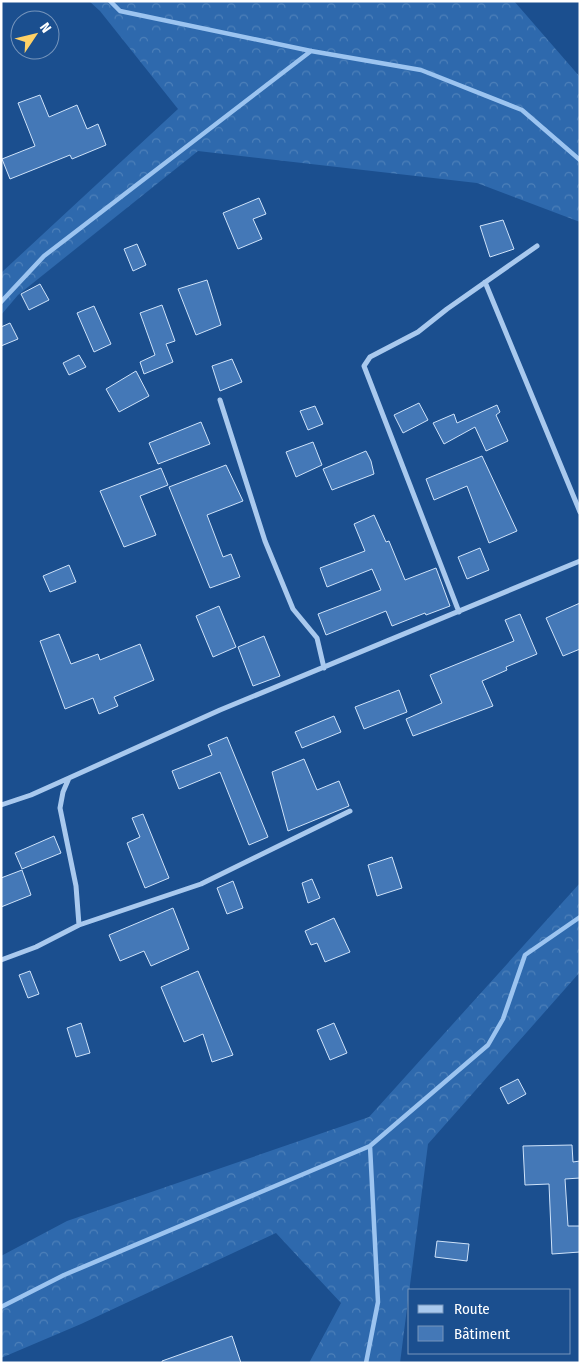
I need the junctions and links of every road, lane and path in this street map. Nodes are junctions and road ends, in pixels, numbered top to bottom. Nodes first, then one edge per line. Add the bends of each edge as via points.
1 (537, 246) dead end
2 (485, 282) junction
3 (220, 400) dead end
4 (580, 512) edge
5 (580, 561) edge
6 (459, 612) junction
7 (324, 668) junction
8 (70, 778) junction
9 (1, 804) edge
10 (350, 811) dead end
11 (79, 926) junction
12 (1, 960) edge

1 - 2 street
2 - 4 street
2 - 6 street via 418,332 370,357 364,366
3 - 7 street via 265,541 293,609 317,638
5 - 6 street
6 - 7 street
7 - 8 street via 211,714
8 - 9 street via 31,796
8 - 11 street via 62,792 60,808 76,886
10 - 11 street via 201,884
11 - 12 street

